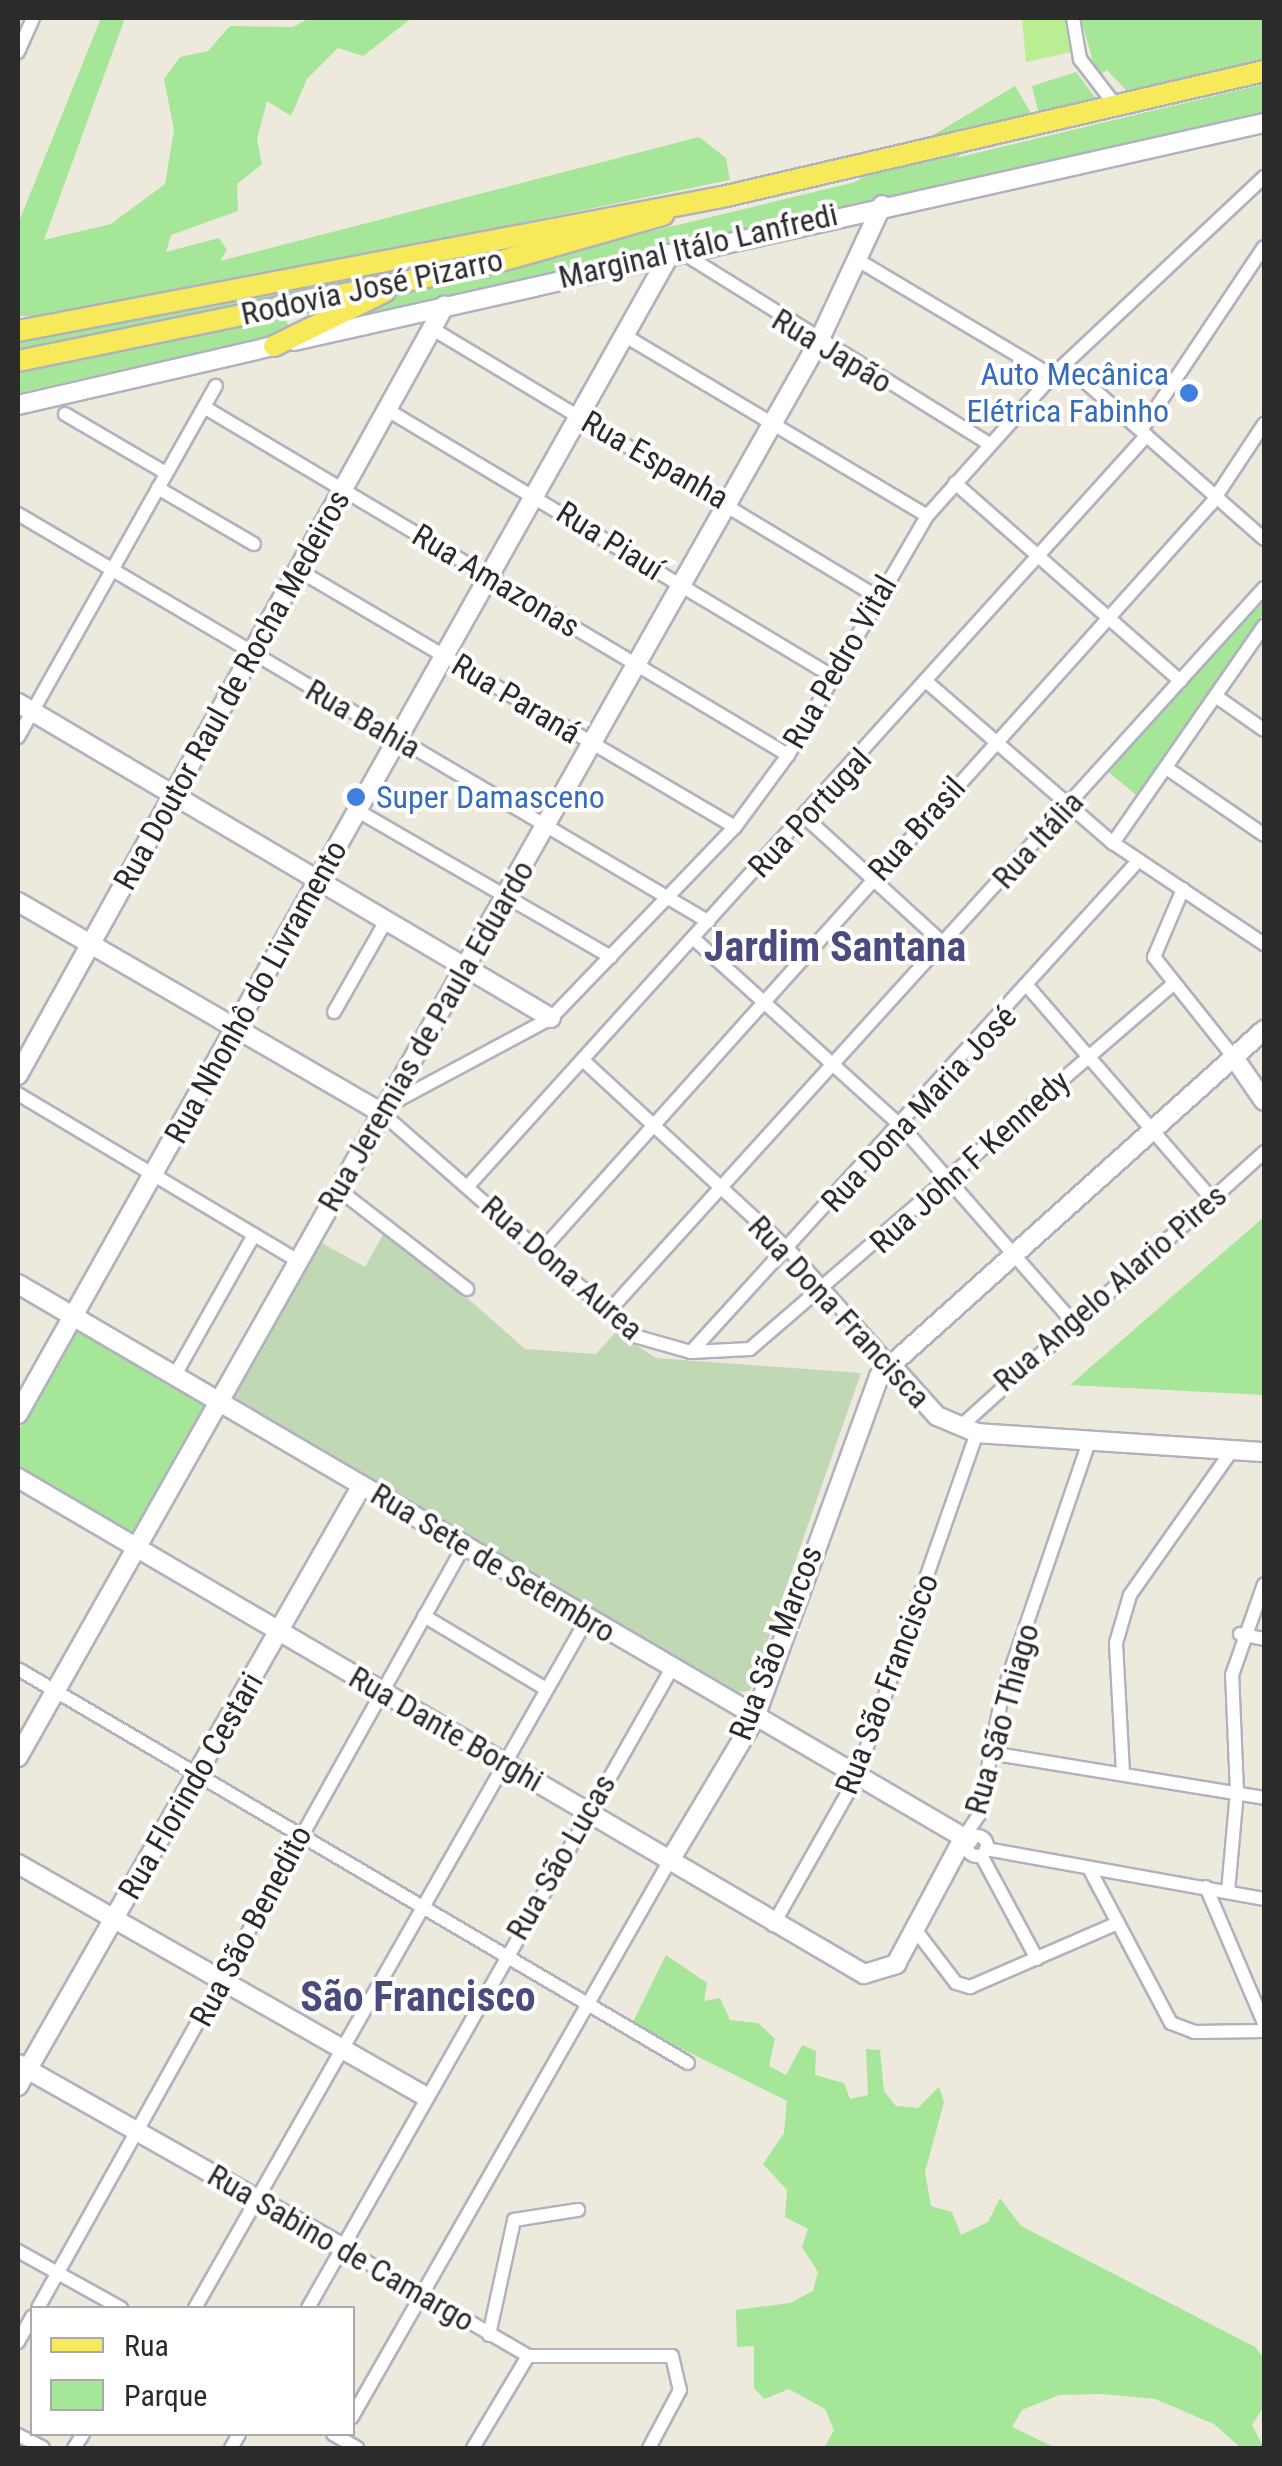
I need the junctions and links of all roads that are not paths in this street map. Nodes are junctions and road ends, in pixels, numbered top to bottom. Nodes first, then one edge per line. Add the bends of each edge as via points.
1 (32, 18) edge
2 (1072, 18) edge
3 (18, 52) edge
4 (1264, 71) edge
5 (1116, 106) junction
6 (1264, 123) edge
7 (1261, 185) edge
8 (722, 196) junction
9 (882, 204) junction
10 (1264, 247) edge
11 (676, 253) junction
12 (861, 262) junction
13 (414, 278) junction
14 (445, 305) junction
15 (18, 324) edge
16 (430, 328) junction
17 (627, 336) junction
18 (818, 343) junction
19 (274, 346) junction
20 (18, 361) edge
21 (1065, 364) junction
22 (1052, 376) junction
23 (216, 386) dead end
24 (18, 405) edge
25 (204, 407) junction
26 (386, 409) junction
27 (65, 414) dead end
28 (580, 416) junction
29 (773, 422) junction
30 (1264, 424) edge
31 (1144, 432) junction
32 (988, 443) junction
33 (166, 473) junction
34 (955, 484) junction
35 (158, 488) junction
36 (342, 490) junction
37 (534, 494) junction
38 (1216, 498) junction
39 (728, 502) junction
40 (18, 514) edge
41 (927, 516) junction
42 (1264, 540) edge
43 (254, 544) dead end
44 (1038, 559) junction
45 (112, 570) junction
46 (298, 570) junction
47 (488, 577) junction
48 (681, 584) junction
49 (1264, 588) edge
50 (876, 596) junction
51 (1108, 620) junction
52 (1264, 626) edge
53 (252, 653) junction
54 (444, 657) junction
55 (636, 665) junction
56 (832, 676) junction
57 (1180, 681) junction
58 (928, 683) junction
59 (1217, 697) junction
60 (25, 707) edge
61 (1264, 730) edge
62 (18, 736) edge
63 (398, 741) junction
64 (996, 742) junction
65 (591, 744) junction
66 (788, 754) junction
67 (1168, 770) junction
68 (172, 798) junction
69 (1068, 806) junction
70 (358, 811) junction
71 (806, 818) junction
72 (547, 821) junction
73 (735, 827) junction
74 (1264, 835) edge
75 (1113, 843) junction
76 (1138, 860) junction
77 (871, 880) junction
78 (316, 886) junction
79 (1183, 889) junction
80 (671, 894) junction
81 (504, 898) junction
82 (18, 902) edge
83 (709, 922) junction
84 (383, 926) junction
85 (694, 939) junction
86 (93, 943) junction
87 (944, 944) junction
88 (1264, 944) edge
89 (611, 957) junction
90 (464, 969) junction
91 (1172, 985) junction
92 (1030, 989) junction
93 (762, 1005) junction
94 (334, 1012) dead end
95 (551, 1018) junction
96 (238, 1028) junction
97 (1264, 1030) edge
98 (1088, 1056) junction
99 (1235, 1059) junction
100 (586, 1063) junction
101 (832, 1067) junction
102 (18, 1075) edge
103 (18, 1094) edge
104 (1264, 1101) edge
105 (384, 1110) junction
106 (650, 1126) junction
107 (903, 1128) junction
108 (1155, 1130) junction
109 (1264, 1152) edge
110 (153, 1174) junction
111 (952, 1180) junction
112 (468, 1186) junction
113 (338, 1190) junction
114 (720, 1191) junction
115 (1211, 1198) junction
116 (254, 1235) junction
117 (788, 1250) junction
118 (540, 1252) junction
119 (1016, 1255) junction
120 (298, 1261) junction
121 (18, 1284) edge
122 (467, 1289) dead end
123 (826, 1290) junction
124 (608, 1312) junction
125 (73, 1317) junction
126 (1072, 1321) junction
127 (770, 1342) joint
128 (691, 1352) junction
129 (891, 1366) junction
130 (175, 1375) junction
131 (219, 1401) junction
132 (18, 1414) edge
133 (968, 1430) junction
134 (1090, 1439) junction
135 (1233, 1450) junction
136 (1264, 1452) edge
137 (18, 1478) edge
138 (362, 1485) junction
139 (465, 1544) junction
140 (136, 1546) junction
141 (1264, 1584) edge
142 (424, 1616) junction
143 (587, 1619) junction
144 (278, 1632) junction
145 (1240, 1634) junction
146 (1264, 1640) edge
147 (18, 1669) edge
148 (671, 1670) junction
149 (546, 1688) junction
150 (380, 1690) junction
151 (55, 1691) junction
152 (754, 1720) junction
153 (990, 1754) junction
154 (18, 1757) edge
155 (506, 1764) junction
156 (199, 1774) junction
157 (1122, 1774) junction
158 (856, 1778) junction
159 (1238, 1792) junction
160 (1264, 1798) edge
161 (587, 1812) junction
162 (300, 1833) junction
163 (975, 1845) junction
164 (669, 1862) junction
165 (18, 1864) edge
166 (1091, 1872) junction
167 (1206, 1887) junction
168 (1228, 1892) junction
169 (1264, 1899) edge
170 (422, 1907) junction
171 (113, 1922) junction
172 (1118, 1923) junction
173 (773, 1925) junction
174 (918, 1932) junction
175 (503, 1956) junction
176 (1037, 1959) junction
177 (875, 1977) joint
178 (225, 1980) junction
179 (582, 2003) junction
180 (1264, 2027) edge
181 (342, 2047) junction
182 (688, 2063) dead end
183 (22, 2066) edge
184 (18, 2086) edge
185 (425, 2096) junction
186 (141, 2131) junction
187 (258, 2199) junction
188 (578, 2210) dead end
189 (341, 2247) junction
190 (18, 2251) edge
191 (59, 2273) junction
192 (420, 2294) junction
193 (39, 2306) edge
194 (117, 2306) edge
195 (196, 2306) edge
196 (309, 2306) edge
197 (489, 2335) junction
198 (528, 2356) junction
199 (355, 2412) edge
200 (18, 2435) edge
201 (338, 2438) edge
202 (43, 2448) edge
203 (358, 2448) edge
204 (473, 2448) edge
205 (649, 2448) edge

1 - 3 street
2 - 5 street via 1080,59
4 - 5 main road, Rodovia José Pizarro
5 - 8 main road, Rodovia José Pizarro
6 - 9 street, Marginal Itálo Lanfredi
7 - 21 street, Rua Pedro Vital
8 - 13 main road, Rodovia José Pizarro
8 - 15 main road, Rodovia José Pizarro via 64,321
9 - 11 street, Marginal Itálo Lanfredi
9 - 12 street, Rua Jeremias de Paula Eduardo
10 - 31 street, Rua Portugal
11 - 14 street, Marginal Itálo Lanfredi
11 - 17 street, Rua Nhonhô do Livramento
11 - 18 street, Rua Japão
12 - 18 street, Rua Jeremias de Paula Eduardo
12 - 22 street
13 - 19 main road
13 - 20 main road, Rodovia José Pizarro
14 - 16 street, Rua Doutor Raul de Rocha Medeiros
14 - 19 street, Marginal Itálo Lanfredi
16 - 26 street, Rua Doutor Raul de Rocha Medeiros
16 - 28 street, Rua Espanha
17 - 28 street, Rua Nhonhô do Livramento
17 - 29 street
18 - 29 street, Rua Jeremias de Paula Eduardo
18 - 32 street, Rua Japão
19 - 24 street, Marginal Itálo Lanfredi
21 - 22 street, Rua Pedro Vital
21 - 31 street
22 - 32 street, Rua Pedro Vital
23 - 25 street
25 - 33 street
25 - 36 street, Rua Amazonas
26 - 36 street, Rua Doutor Raul de Rocha Medeiros
26 - 37 street, Rua Piauí
27 - 33 street
28 - 37 street, Rua Nhonhô do Livramento
28 - 39 street, Rua Espanha
29 - 39 street, Rua Jeremias de Paula Eduardo
29 - 41 street
30 - 38 street, Rua Brasil
31 - 38 street
31 - 44 street, Rua Portugal
32 - 34 street, Rua Pedro Vital
33 - 35 street
34 - 41 street, Rua Pedro Vital
34 - 44 street
35 - 43 street
35 - 45 street
36 - 46 street, Rua Doutor Raul de Rocha Medeiros
36 - 47 street, Rua Amazonas
37 - 47 street, Rua Nhonhô do Livramento
37 - 48 street, Rua Piauí
38 - 42 street
38 - 51 street, Rua Brasil
39 - 48 street, Rua Jeremias de Paula Eduardo
39 - 50 street, Rua Espanha
40 - 45 street, Rua Bahia
41 - 50 street, Rua Pedro Vital
44 - 51 street
44 - 58 street, Rua Portugal
45 - 53 street, Rua Bahia
45 - 60 street
46 - 53 street, Rua Doutor Raul de Rocha Medeiros
46 - 54 street, Rua Paraná
47 - 54 street, Rua Nhonhô do Livramento
47 - 55 street, Rua Amazonas
48 - 55 street, Rua Jeremias de Paula Eduardo
48 - 56 street, Rua Piauí
49 - 57 street, Rua Itália
50 - 56 street, Rua Pedro Vital
51 - 57 street
51 - 64 street, Rua Brasil
52 - 59 street
53 - 63 street, Rua Bahia
53 - 68 street, Rua Doutor Raul de Rocha Medeiros
54 - 63 street, Rua Nhonhô do Livramento
54 - 65 street, Rua Paraná
55 - 65 street, Rua Jeremias de Paula Eduardo
55 - 66 street, Rua Amazonas
56 - 66 street, Rua Pedro Vital
57 - 69 street, Rua Itália
58 - 64 street
58 - 71 street, Rua Portugal
59 - 61 street
59 - 67 street
60 - 62 street
60 - 68 street
63 - 70 street, Rua Nhonhô do Livramento
63 - 72 street, Rua Bahia
64 - 69 street
64 - 77 street, Rua Brasil
65 - 72 street, Rua Jeremias de Paula Eduardo
65 - 73 street, Rua Paraná
66 - 73 street, Rua Pedro Vital
67 - 74 street
67 - 75 street
68 - 78 street
68 - 86 street, Rua Doutor Raul de Rocha Medeiros
69 - 75 street
69 - 87 street, Rua Itália
70 - 78 street, Rua Nhonhô do Livramento
70 - 81 street
71 - 77 street
71 - 83 street, Rua Portugal
72 - 80 street, Rua Bahia
72 - 81 street, Rua Jeremias de Paula Eduardo
73 - 80 street, Rua Pedro Vital
75 - 76 street
76 - 79 street
76 - 92 street, Rua Dona Maria José
77 - 87 street
77 - 93 street, Rua Brasil
78 - 84 street
78 - 96 street, Rua Nhonhô do Livramento
79 - 88 street
79 - 91 street via 1153,949
80 - 83 street, Rua Bahia
80 - 89 street, Rua Pedro Vital
81 - 89 street
81 - 90 street, Rua Jeremias de Paula Eduardo
82 - 86 street
83 - 85 street, Rua Portugal
84 - 90 street
84 - 94 street
85 - 93 street
85 - 100 street, Rua Portugal
86 - 96 street
86 - 102 street, Rua Doutor Raul de Rocha Medeiros
87 - 101 street, Rua Itália
89 - 95 street, Rua Pedro Vital
90 - 95 street
90 - 105 street, Rua Jeremias de Paula Eduardo
91 - 98 street, Rua John F Kennedy
91 - 99 street
92 - 98 street
92 - 107 street, Rua Dona Maria José
93 - 101 street
93 - 106 street, Rua Brasil
95 - 105 street, Rua Pedro Vital
96 - 105 street
96 - 110 street, Rua Nhonhô do Livramento
97 - 99 street, Rua São Marcos
98 - 108 street
98 - 111 street, Rua John F Kennedy
99 - 104 street
99 - 108 street, Rua São Marcos
100 - 106 street, Rua Dona Francisca
100 - 112 street, Rua Portugal
101 - 107 street
101 - 114 street, Rua Itália
103 - 110 street
105 - 112 street, Rua Dona Aurea
105 - 113 street, Rua Jeremias de Paula Eduardo
106 - 114 street, Rua Dona Francisca
106 - 118 street, Rua Brasil
107 - 111 street
107 - 117 street, Rua Dona Maria José
108 - 115 street
108 - 119 street, Rua São Marcos
109 - 115 street, Rua Angelo Alario Pires
110 - 116 street
110 - 125 street, Rua Nhonhô do Livramento
111 - 119 street
111 - 123 street, Rua John F Kennedy
112 - 118 street, Rua Dona Aurea
113 - 120 street, Rua Jeremias de Paula Eduardo
113 - 122 street
114 - 117 street, Rua Dona Francisca
114 - 124 street, Rua Itália
115 - 126 street, Rua Angelo Alario Pires
116 - 120 street
116 - 130 street
117 - 123 street, Rua Dona Francisca
117 - 128 street, Rua Dona Maria José
118 - 124 street, Rua Dona Aurea
119 - 126 street
119 - 129 street, Rua São Marcos
120 - 131 street, Rua Jeremias de Paula Eduardo
121 - 125 street, Rua Sete de Setembro
123 - 127 street, Rua John F Kennedy
123 - 129 street, Rua Dona Francisca
124 - 128 street, Rua Dona Aurea via 650,1344
125 - 130 street, Rua Sete de Setembro
125 - 132 street, Rua Nhonhô do Livramento
126 - 133 street, Rua Angelo Alario Pires
127 - 128 street, Rua Dona Aurea
129 - 133 street, Rua Dona Francisca
129 - 152 street, Rua São Marcos via 864,1405
130 - 131 street, Rua Sete de Setembro
131 - 138 street, Rua Sete de Setembro
131 - 140 street, Rua Jeremias de Paula Eduardo
133 - 134 street
133 - 158 street, Rua São Francisco
134 - 135 street
134 - 153 street, Rua São Thiago
135 - 136 street
135 - 157 street via 1130,1595 1116,1643
137 - 140 street, Rua Dante Borghi
138 - 139 street, Rua Sete de Setembro
138 - 144 street, Rua Florindo Cestari
139 - 142 street, Rua São Benedito
139 - 143 street, Rua Sete de Setembro
140 - 144 street, Rua Dante Borghi
140 - 151 street, Rua Jeremias de Paula Eduardo
141 - 145 street
142 - 149 street
142 - 150 street, Rua São Benedito
143 - 148 street, Rua Sete de Setembro
143 - 149 street
144 - 150 street, Rua Dante Borghi
144 - 156 street, Rua Florindo Cestari
145 - 146 street
145 - 159 street via 1232,1675
147 - 151 street
148 - 152 street, Rua Sete de Setembro
148 - 161 street, Rua São Lucas
149 - 155 street
150 - 155 street, Rua Dante Borghi
150 - 162 street, Rua São Benedito
151 - 154 street, Rua Jeremias de Paula Eduardo
151 - 156 street
152 - 158 street, Rua Sete de Setembro
152 - 164 street, Rua São Marcos
153 - 157 street
153 - 163 street, Rua São Thiago
155 - 161 street, Rua Dante Borghi
155 - 170 street
156 - 162 street
156 - 171 street, Rua Florindo Cestari
157 - 159 street
158 - 163 street, Rua Sete de Setembro
158 - 173 street, Rua São Francisco
159 - 160 street
159 - 168 street
161 - 164 street, Rua Dante Borghi
161 - 175 street, Rua São Lucas
162 - 170 street
162 - 178 street, Rua São Benedito
163 - 166 street
163 - 174 street, Rua São Thiago
163 - 176 street
164 - 173 street, Rua Dante Borghi
164 - 179 street, Rua São Marcos
165 - 171 street
166 - 167 street
166 - 172 street
167 - 168 street
167 - 180 street
168 - 169 street
170 - 175 street
170 - 181 street
171 - 178 street
171 - 183 street, Rua Florindo Cestari
172 - 176 street
172 - 180 street via 1164,2014 1184,2031
173 - 177 street, Rua Dante Borghi
174 - 176 street via 962,1986
174 - 177 street, Rua São Thiago
175 - 179 street
175 - 185 street, Rua São Lucas
178 - 181 street
178 - 186 street, Rua São Benedito
179 - 182 street
179 - 192 street, Rua São Marcos
181 - 185 street
181 - 187 street
183 - 184 street, Rua Florindo Cestari
183 - 186 street, Rua Sabino de Camargo
185 - 189 street, Rua São Lucas
186 - 187 street, Rua Sabino de Camargo
186 - 191 street, Rua São Benedito
187 - 189 street, Rua Sabino de Camargo
187 - 195 street
188 - 197 street via 514,2220
189 - 192 street, Rua Sabino de Camargo
189 - 196 street, Rua São Lucas
190 - 191 street
191 - 193 street, Rua São Benedito
191 - 194 street
192 - 197 street, Rua Sabino de Camargo
192 - 199 street, Rua São Marcos
197 - 198 street, Rua Sabino de Camargo
198 - 204 street
198 - 205 street, Rua Sabino de Camargo via 659,2354 680,2363 680,2390
200 - 202 street
201 - 203 street

